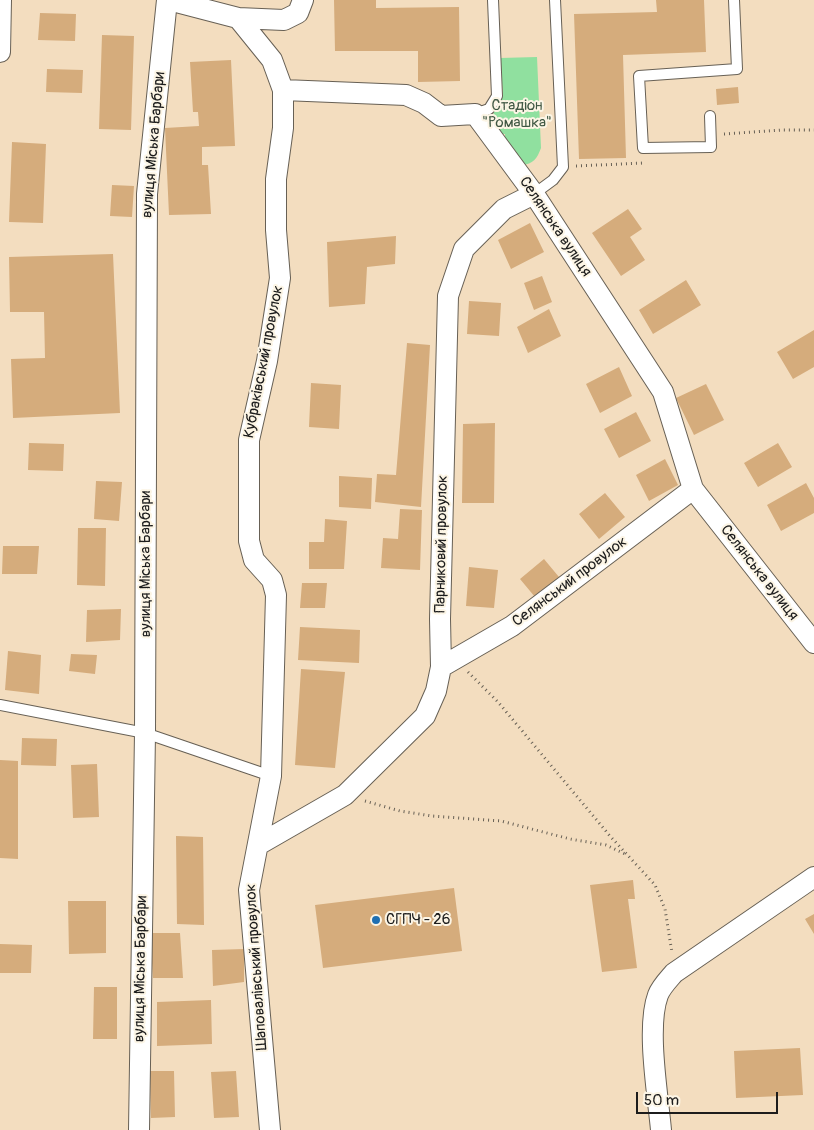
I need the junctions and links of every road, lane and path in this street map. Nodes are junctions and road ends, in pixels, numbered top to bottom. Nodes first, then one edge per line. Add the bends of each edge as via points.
1 (1, 0) edge
2 (168, 0) edge
3 (303, 0) edge
4 (493, 0) edge
5 (555, 0) edge
6 (734, 0) edge
7 (238, 18) junction
8 (0, 52) edge
9 (283, 90) junction
10 (474, 114) junction
11 (710, 116) dead end
12 (814, 130) edge
13 (711, 135) junction
14 (643, 148) junction
15 (563, 167) junction
16 (534, 194) junction
17 (693, 489) junction
18 (814, 642) edge
19 (448, 662) junction
20 (0, 705) edge
21 (145, 733) junction
22 (271, 776) junction
23 (345, 794) junction
24 (258, 845) junction
25 (627, 855) junction
26 (814, 877) edge
27 (674, 974) junction
28 (139, 1130) edge
29 (270, 1130) edge
30 (661, 1130) edge

1 - 8 street
2 - 7 street
2 - 21 street, вулиця Міська Барбари via 147,194
3 - 7 street via 298,13 284,20
4 - 10 lane via 497,96 488,108
5 - 15 lane
6 - 14 lane via 737,69 638,76
7 - 9 street via 272,60
9 - 10 street via 406,94 441,116
9 - 22 street, Кубраківський провулок via 283,128 276,179 280,278 267,362 249,440 249,541 254,560 272,580 276,595
10 - 16 street, Селянська вулиця
11 - 13 lane
12 - 13 path
13 - 14 lane via 711,147
14 - 15 path via 644,164
15 - 16 lane via 554,180
16 - 17 street, Селянська вулиця via 663,392
16 - 19 street, Парниковий провулок via 504,209 464,249 448,296 440,619
17 - 18 street, Селянська вулиця
17 - 19 street, Селянський провулок via 512,626
19 - 23 street, Парниковий провулок via 426,716
19 - 25 path via 498,702
20 - 21 lane
21 - 22 lane
21 - 28 street, вулиця Міська Барбари
22 - 24 street, Шаповалівський провулок
23 - 24 street, Парниковий провулок
23 - 25 path via 400,811 500,821 606,845
24 - 29 street, Шаповалівський провулок via 249,890
25 - 27 path via 655,885 665,909
26 - 27 street
27 - 30 street via 658,995 654,1021

